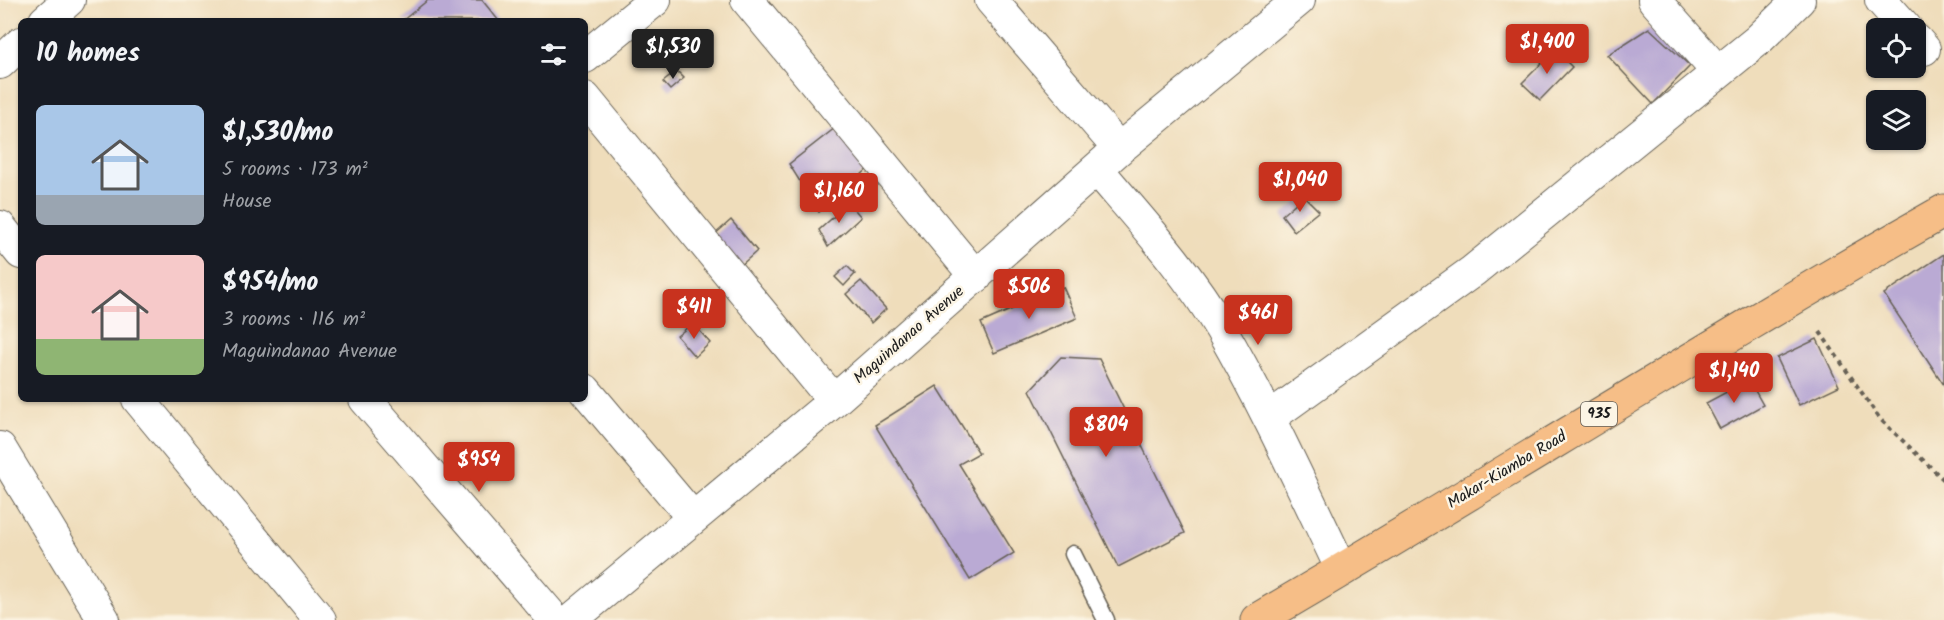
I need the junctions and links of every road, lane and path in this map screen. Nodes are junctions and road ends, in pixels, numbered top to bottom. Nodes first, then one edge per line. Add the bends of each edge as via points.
1 (655, 0) edge
2 (747, 0) edge
3 (991, 0) edge
4 (1654, 0) edge
5 (1799, 0) edge
6 (1881, 0) edge
7 (1279, 6) edge
8 (1897, 18) edge
9 (18, 46) edge
10 (588, 55) edge
11 (0, 63) edge
12 (1718, 72) junction
13 (588, 102) edge
14 (1108, 159) junction
15 (1944, 211) edge
16 (0, 226) edge
17 (18, 249) edge
18 (976, 277) junction
19 (1820, 332) dead end
20 (588, 394) edge
21 (834, 401) junction
22 (368, 402) edge
23 (155, 405) edge
24 (1269, 418) junction
25 (0, 448) edge
26 (1944, 480) edge
27 (693, 518) junction
28 (1072, 554) dead end
29 (1342, 570) junction
30 (104, 620) edge
31 (320, 620) edge
32 (555, 620) edge
33 (571, 620) edge
34 (1106, 620) edge
35 (1257, 620) edge

1 - 10 street
2 - 18 street
3 - 14 street
4 - 12 street
5 - 12 street
6 - 8 street
7 - 14 street, Maguindanao Avenue
9 - 11 street
12 - 24 street via 1473,271
13 - 21 street
14 - 18 street, Maguindanao Avenue
14 - 24 street via 1220,327
15 - 29 main road, Makar-Kiamba Road / 935
16 - 17 street
18 - 21 street, Maguindanao Avenue
19 - 26 path via 1880,419
20 - 27 street
21 - 27 street, Maguindanao Avenue
22 - 32 street
23 - 31 street
24 - 29 street
25 - 30 street
27 - 33 street, Maguindanao Avenue
28 - 34 lane
29 - 35 main road, Makar-Kiamba Road / 935

